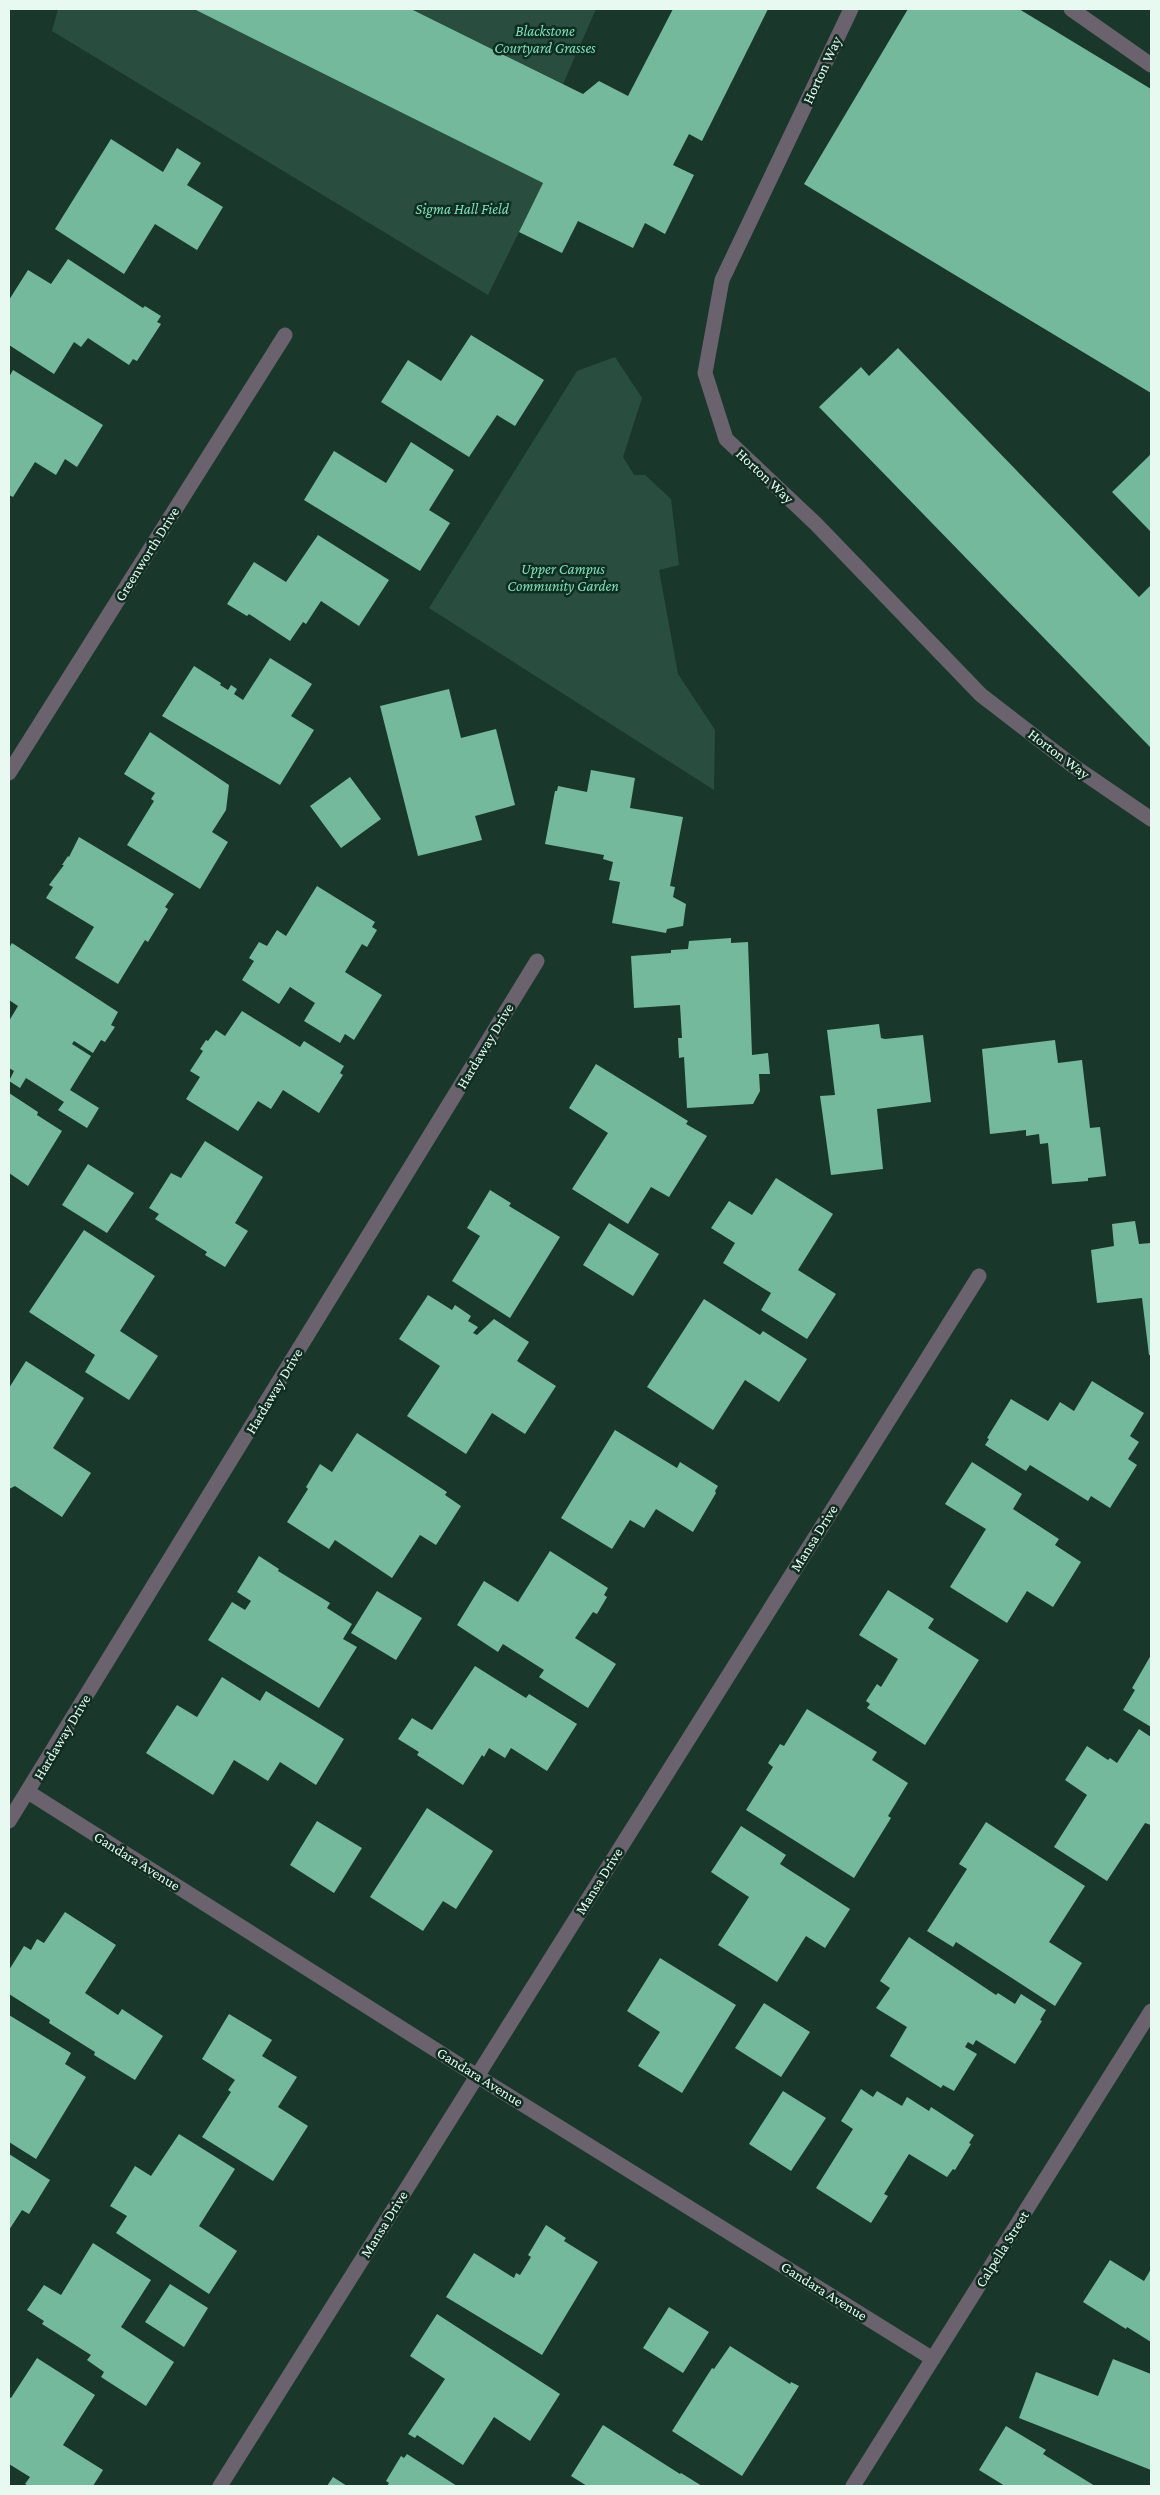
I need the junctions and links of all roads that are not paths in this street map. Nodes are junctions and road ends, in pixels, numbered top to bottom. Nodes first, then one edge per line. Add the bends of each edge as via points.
1 (851, 9) edge
2 (1071, 9) edge
3 (1151, 65) edge
4 (285, 335) dead end
5 (9, 773) edge
6 (1151, 819) edge
7 (537, 961) dead end
8 (978, 1276) dead end
9 (28, 1792) junction
10 (9, 1821) edge
11 (1151, 2011) edge
12 (477, 2076) junction
13 (933, 2358) junction
14 (220, 2486) edge
15 (853, 2486) edge

1 - 6 street, Horton Way via 722,280 705,373 726,439 816,524 981,695 1072,765
2 - 3 street
4 - 5 street, Greenworth Drive
7 - 9 street, Hardaway Drive
8 - 12 street, Mansa Drive
9 - 10 street, Hardaway Drive
9 - 12 street, Gandara Avenue
11 - 13 street, Calpella Street
12 - 13 street, Gandara Avenue
12 - 14 street, Mansa Drive
13 - 15 street, Calpella Street

